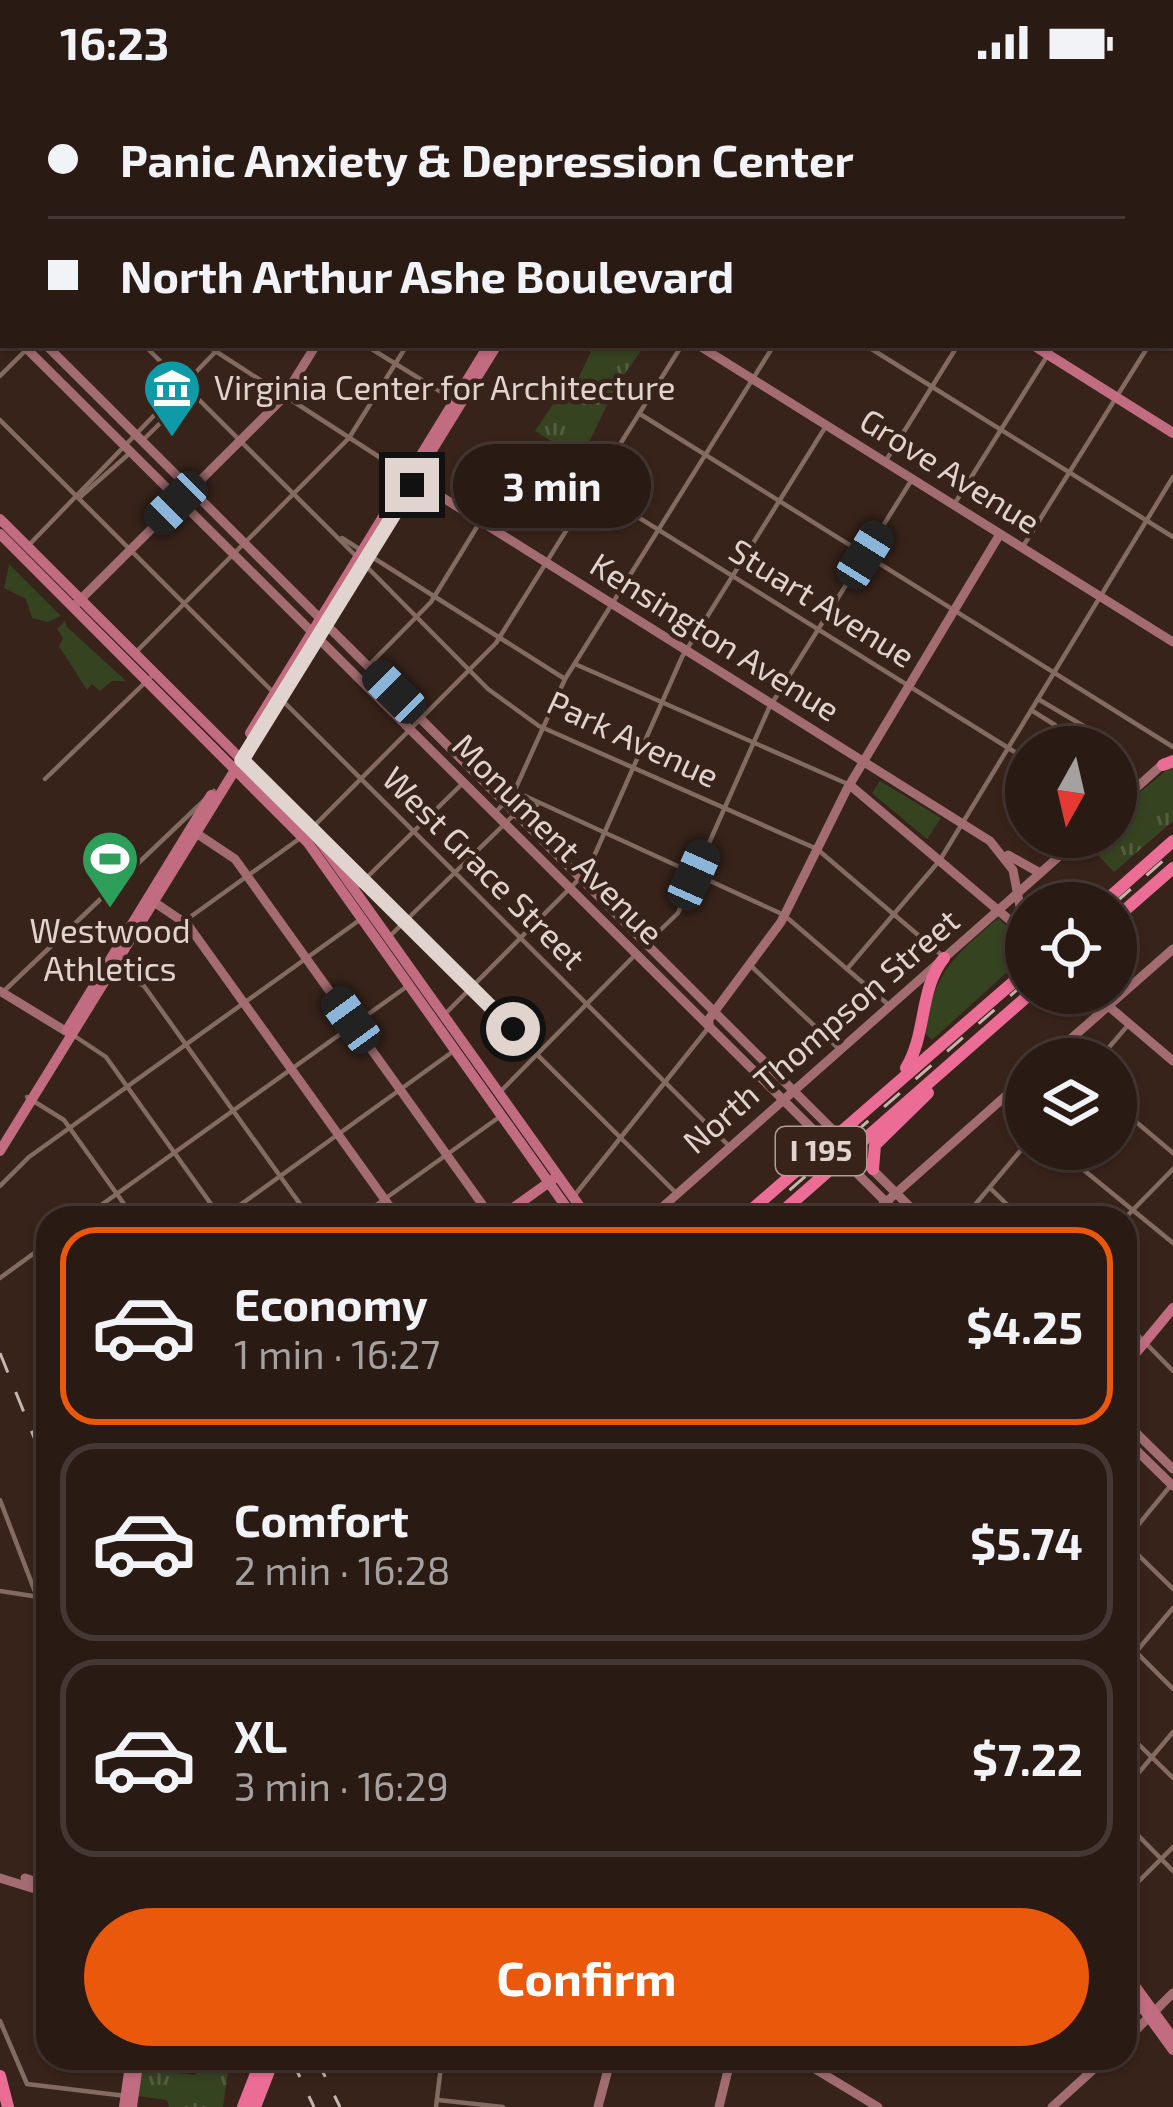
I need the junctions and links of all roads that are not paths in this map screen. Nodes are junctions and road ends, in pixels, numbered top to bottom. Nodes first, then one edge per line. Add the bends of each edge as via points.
1 (25, 348) edge
2 (29, 348) edge
3 (49, 348) edge
4 (147, 348) edge
5 (209, 348) edge
6 (221, 348) edge
7 (314, 348) edge
8 (370, 348) edge
9 (405, 348) edge
10 (491, 348) edge
11 (680, 348) edge
12 (703, 348) edge
13 (772, 348) edge
14 (870, 348) edge
15 (956, 348) edge
16 (1147, 348) edge
17 (1051, 350) edge
18 (216, 355) junction
19 (395, 364) junction
20 (0, 376) edge
21 (752, 379) junction
22 (932, 387) junction
23 (189, 390) junction
24 (283, 398) junction
25 (1116, 398) junction
26 (458, 402) junction
27 (640, 414) junction
28 (0, 420) edge
29 (826, 426) junction
30 (1000, 430) junction
31 (1173, 433) edge
32 (349, 438) junction
33 (142, 440) junction
34 (239, 440) junction
35 (131, 452) junction
36 (706, 455) junction
37 (884, 463) junction
38 (1069, 473) junction
39 (411, 477) junction
40 (1173, 477) edge
41 (912, 479) junction
42 (190, 488) junction
43 (592, 489) junction
44 (292, 495) junction
45 (79, 498) junction
46 (179, 500) junction
47 (780, 501) junction
48 (953, 505) junction
49 (0, 519) edge
50 (481, 521) junction
51 (1147, 521) junction
52 (659, 530) junction
53 (0, 534) edge
54 (1003, 536) junction
55 (1173, 537) edge
56 (244, 542) junction
57 (1022, 548) junction
58 (130, 549) junction
59 (24, 550) junction
60 (232, 553) junction
61 (865, 555) junction
62 (362, 557) junction
63 (547, 563) junction
64 (733, 576) junction
65 (434, 597) junction
66 (1100, 597) junction
67 (184, 603) junction
68 (76, 604) junction
69 (613, 604) junction
70 (956, 612) junction
71 (416, 616) junction
72 (323, 620) junction
73 (818, 629) junction
74 (314, 635) junction
75 (500, 638) junction
76 (1173, 642) edge
77 (686, 651) junction
78 (135, 653) junction
79 (575, 664) junction
80 (368, 665) junction
81 (469, 670) junction
82 (1054, 673) junction
83 (151, 676) junction
84 (565, 679) junction
85 (911, 687) junction
86 (277, 695) junction
87 (1038, 699) junction
88 (662, 702) junction
89 (771, 704) junction
90 (1031, 710) junction
91 (1062, 714) junction
92 (421, 718) junction
93 (1055, 725) joint
94 (1021, 726) edge
95 (1082, 726) edge
96 (543, 728) junction
97 (410, 729) junction
98 (754, 742) junction
99 (1005, 746) edge
100 (1005, 753) edge
101 (1170, 757) edge
102 (236, 762) junction
103 (865, 763) junction
104 (634, 768) junction
105 (476, 773) junction
106 (44, 779) dead end
107 (361, 779) junction
108 (463, 783) junction
109 (851, 785) junction
110 (1137, 787) edge
111 (514, 792) junction
112 (506, 802) junction
113 (536, 805) junction
114 (724, 808) junction
115 (198, 814) junction
116 (495, 814) junction
117 (517, 814) junction
118 (962, 823) junction
119 (504, 824) junction
120 (193, 831) junction
121 (413, 832) junction
122 (310, 834) junction
123 (604, 835) junction
124 (1173, 841) edge
125 (819, 850) junction
126 (1003, 852) junction
127 (1057, 858) edge
128 (940, 860) junction
129 (1173, 868) edge
130 (454, 873) junction
131 (1040, 873) junction
132 (694, 875) junction
133 (248, 876) junction
134 (581, 878) junction
135 (1015, 882) edge
136 (1030, 882) edge
137 (1126, 882) edge
138 (359, 886) junction
139 (570, 889) junction
140 (151, 900) junction
141 (1137, 900) edge
142 (1005, 904) edge
143 (998, 910) junction
144 (894, 914) junction
145 (366, 916) junction
146 (786, 916) junction
147 (1005, 916) edge
148 (184, 921) junction
149 (405, 922) junction
150 (388, 938) junction
151 (520, 938) junction
152 (647, 943) junction
153 (635, 954) junction
154 (1171, 955) edge
155 (944, 958) junction
156 (307, 959) junction
157 (110, 966) junction
158 (752, 966) junction
159 (847, 969) junction
160 (1137, 983) edge
161 (409, 985) junction
162 (471, 988) junction
163 (1005, 989) edge
164 (1, 993) edge
165 (244, 1003) junction
166 (586, 1004) junction
167 (890, 1006) junction
168 (718, 1014) junction
169 (1007, 1014) edge
170 (1099, 1014) edge
171 (1117, 1014) edge
172 (441, 1020) junction
173 (354, 1024) junction
174 (1129, 1024) junction
175 (709, 1027) junction
176 (69, 1034) junction
177 (1072, 1038) edge
178 (1117, 1038) edge
179 (978, 1039) junction
180 (186, 1046) junction
181 (455, 1050) junction
182 (841, 1050) junction
183 (538, 1054) junction
184 (1172, 1058) edge
185 (291, 1069) junction
186 (897, 1081) junction
187 (664, 1082) junction
188 (128, 1087) junction
189 (400, 1090) junction
190 (794, 1090) junction
191 (495, 1096) junction
192 (1005, 1096) edge
193 (30, 1098) junction
194 (784, 1100) junction
195 (232, 1111) junction
196 (503, 1114) junction
197 (1137, 1123) edge
198 (70, 1128) junction
199 (338, 1134) junction
200 (621, 1137) junction
201 (0, 1140) edge
202 (730, 1147) junction
203 (0, 1151) edge
204 (175, 1152) junction
205 (1173, 1153) edge
206 (447, 1155) junction
207 (873, 1169) junction
208 (1173, 1169) edge
209 (1005, 1170) edge
210 (1084, 1170) edge
211 (280, 1176) junction
212 (554, 1179) junction
213 (0, 1186) edge
214 (990, 1188) junction
215 (896, 1192) junction
216 (117, 1194) junction
217 (677, 1194) junction
218 (573, 1197) junction
219 (385, 1199) junction
220 (885, 1202) junction
221 (100, 1206) edge
222 (126, 1206) edge
223 (213, 1206) edge
224 (239, 1206) edge
225 (301, 1206) edge
226 (375, 1206) edge
227 (390, 1206) edge
228 (487, 1206) edge
229 (514, 1206) edge
230 (568, 1206) edge
231 (579, 1206) edge
232 (664, 1206) edge
233 (756, 1206) edge
234 (792, 1206) edge
235 (881, 1206) edge
236 (889, 1206) edge
237 (909, 1206) edge
238 (974, 1206) edge
239 (1009, 1206) edge
240 (1128, 1206) edge
241 (1137, 1206) edge
242 (1137, 1213) edge
243 (1173, 1244) edge
244 (36, 1252) edge
245 (0, 1278) edge
246 (1173, 1308) edge
247 (1137, 1334) edge
248 (1145, 1342) junction
249 (1137, 1352) edge
250 (1173, 1371) edge
251 (1137, 1434) edge
252 (1137, 1450) edge
253 (1173, 1469) edge
254 (1172, 1484) edge
255 (0, 1500) edge
256 (1137, 1526) edge
257 (1137, 1553) edge
258 (1173, 1589) edge
259 (0, 1591) edge
260 (36, 1594) edge
261 (36, 1597) edge
262 (1173, 1608) edge
263 (1137, 1651) edge
264 (1137, 1653) edge
265 (1173, 1689) edge
266 (1173, 1732) edge
267 (1137, 1743) edge
268 (1152, 1757) junction
269 (1137, 1775) edge
270 (1173, 1778) edge
271 (1137, 1834) edge
272 (1173, 1847) edge
273 (1161, 1859) junction
274 (1173, 1871) edge
275 (4, 1876) edge
276 (36, 1883) edge
277 (1137, 1883) edge
278 (1137, 1991) edge
279 (1173, 1993) edge
280 (1137, 1998) edge
281 (1152, 2015) junction
282 (0, 2020) edge
283 (1137, 2029) edge
284 (1173, 2038) edge
285 (1173, 2050) edge
286 (133, 2070) edge
287 (259, 2070) edge
288 (265, 2070) edge
289 (441, 2070) edge
290 (608, 2070) edge
291 (728, 2070) edge
292 (817, 2070) edge
293 (1094, 2070) edge
294 (0, 2075) edge
295 (257, 2081) junction
296 (129, 2102) edge
297 (437, 2103) edge
298 (1060, 2104) edge
299 (8, 2107) edge
300 (243, 2107) edge
301 (257, 2107) edge
302 (502, 2107) edge
303 (598, 2107) edge
304 (719, 2107) edge
305 (878, 2107) edge

1 - 20 street
2 - 35 street, Monument Avenue
3 - 33 street, Monument Avenue
4 - 23 street, Park Avenue
5 - 18 street, Kensington Avenue
6 - 18 street
7 - 24 street
8 - 19 street
9 - 19 street
10 - 26 main road
11 - 27 street
12 - 21 street, Grove Avenue
13 - 21 street
14 - 22 street
15 - 22 street
16 - 25 street
17 - 25 main road
17 - 30 street
18 - 23 street
18 - 24 street, Kensington Avenue
19 - 26 street
19 - 32 street
21 - 29 street, Grove Avenue
21 - 36 street
22 - 30 street
22 - 37 street
23 - 33 street
23 - 34 street, Park Avenue
24 - 32 street, Kensington Avenue
24 - 34 street
25 - 31 main road
25 - 38 street
26 - 39 main road
27 - 36 street
27 - 43 street
28 - 45 street, West Grace Street
29 - 37 street, Grove Avenue
29 - 47 street
30 - 38 street
30 - 48 street
32 - 39 street, Kensington Avenue
32 - 44 street
33 - 35 street
33 - 35 street
33 - 42 street, Monument Avenue
34 - 42 street
34 - 44 street, Park Avenue
35 - 45 street
35 - 46 street, Monument Avenue
36 - 47 street
36 - 52 street
37 - 41 street, Grove Avenue
38 - 51 street
38 - 57 street
39 - 50 street, Kensington Avenue
39 - 62 main road
40 - 51 street
41 - 48 street, Grove Avenue
41 - 61 street
42 - 46 street
42 - 56 street, Monument Avenue
43 - 52 street, Stuart Avenue
43 - 63 street
44 - 56 street
44 - 62 street, Park Avenue
45 - 58 street, West Grace Street
45 - 59 street
46 - 58 street
46 - 60 street, Monument Avenue
47 - 61 street
47 - 64 street
48 - 54 street, Grove Avenue
49 - 59 main road
50 - 63 street, Kensington Avenue
50 - 65 street
51 - 55 street
51 - 66 street
52 - 64 street, Stuart Avenue
52 - 69 street
53 - 59 main road
54 - 57 street, Grove Avenue
54 - 70 street
56 - 60 street
56 - 72 street, Monument Avenue
57 - 66 street, Grove Avenue
58 - 67 street, West Grace Street
58 - 68 street
59 - 68 main road
60 - 67 street
60 - 74 street, Monument Avenue
61 - 70 street
61 - 73 street
62 - 65 street
62 - 71 street, Park Avenue
62 - 72 main road
63 - 69 street, Kensington Avenue
63 - 75 street
64 - 73 street, Stuart Avenue
64 - 77 street
65 - 71 street
65 - 75 street
66 - 76 street, Grove Avenue
66 - 82 street
67 - 78 street
67 - 86 street, West Grace Street
68 - 78 main road
68 - 83 main road
69 - 77 street, Kensington Avenue
69 - 79 street
70 - 82 street
70 - 85 street
71 - 80 street
71 - 81 street, Park Avenue
72 - 74 main road
72 - 80 street, Monument Avenue
73 - 85 street, Stuart Avenue
73 - 89 street
74 - 86 main road
74 - 97 street, Monument Avenue
75 - 81 street
75 - 84 street
77 - 88 street
77 - 89 street, Kensington Avenue
78 - 83 main road
79 - 84 street
79 - 88 street
80 - 92 street, Monument Avenue
81 - 92 street
81 - 96 street, Park Avenue
82 - 87 street
82 - 101 street
83 - 102 main road
83 - 106 street
84 - 96 street
85 - 99 street, Stuart Avenue
85 - 103 street
86 - 102 main road
86 - 107 street, West Grace Street
87 - 90 street
87 - 91 street
88 - 98 street
88 - 104 street
89 - 98 street
89 - 103 street, Kensington Avenue
90 - 93 street
90 - 94 street
91 - 93 street
91 - 95 street
92 - 97 street
92 - 105 street, Monument Avenue
96 - 104 street, Park Avenue
96 - 111 street
97 - 107 street
97 - 108 street, Monument Avenue
98 - 109 street
98 - 114 street
100 - 118 street
101 - 110 street
102 - 115 main road
102 - 115 main road
102 - 122 main road
103 - 109 street
103 - 118 street, Kensington Avenue
104 - 114 street, Park Avenue
104 - 123 street
105 - 111 street
105 - 112 street, Monument Avenue
107 - 121 street, West Grace Street
107 - 122 street
108 - 116 street, Monument Avenue
108 - 121 street
109 - 125 street
109 - 128 street
111 - 112 street
111 - 113 street
112 - 116 street
112 - 117 street, Monument Avenue
113 - 117 street
113 - 123 street
114 - 125 street, Park Avenue
114 - 132 street
115 - 120 main road
115 - 164 street
116 - 119 street, Monument Avenue
117 - 119 street
117 - 134 street, Monument Avenue
118 - 126 street, Kensington Avenue
118 - 128 street
119 - 130 street
119 - 139 street, Monument Avenue
120 - 133 street via 232,855
120 - 140 main road
121 - 130 street, West Grace Street
121 - 138 street
122 - 133 street
122 - 138 main road
122 - 145 main road
123 - 132 street
123 - 134 street
124 - 137 highway
125 - 144 street, Park Avenue
125 - 146 street
126 - 131 street, Kensington Avenue
126 - 135 street
127 - 131 street, North Thompson Street
128 - 143 street
128 - 144 street
129 - 141 highway
130 - 149 street
130 - 151 street, West Grace Street
131 - 136 street, North Thompson Street
132 - 146 street
132 - 152 street via 678,913
133 - 148 street
133 - 156 street
134 - 139 street
134 - 152 street, Monument Avenue
138 - 145 main road
138 - 149 street
139 - 151 street
139 - 153 street, Monument Avenue
140 - 148 street
140 - 157 main road
142 - 143 street, North Thompson Street
143 - 147 street
143 - 155 street, North Thompson Street
144 - 155 street, Park Avenue
144 - 159 street
145 - 150 main road
145 - 156 street
145 - 161 main road
146 - 158 street
146 - 159 street
148 - 165 street
149 - 150 street
149 - 162 street
150 - 172 main road
151 - 162 street
151 - 166 street, West Grace Street
152 - 153 street
152 - 168 street, Monument Avenue
153 - 166 street
153 - 175 street, Monument Avenue
154 - 160 street
155 - 167 street, North Thompson Street
155 - 186 highway via 932,977 917,1048
156 - 165 street
156 - 173 street
157 - 176 main road
157 - 180 street via 144,986
158 - 168 street
158 - 182 street
159 - 167 street
161 - 172 main road
161 - 173 street
162 - 172 street
162 - 183 street
163 - 186 highway, I 195
164 - 176 street
165 - 180 street
165 - 185 street
166 - 183 street
166 - 187 street, West Grace Street
167 - 182 street, North Thompson Street
168 - 175 street via 717,1026
168 - 190 street, Monument Avenue
169 - 179 highway, I 195
170 - 177 street
171 - 174 street
172 - 181 main road
172 - 191 main road
173 - 185 street
173 - 189 street
174 - 178 street
174 - 184 street
175 - 187 street
175 - 194 street, Monument Avenue
176 - 188 street via 106,1057
176 - 193 main road
179 - 207 highway via 875,1145
179 - 234 highway, I 195
180 - 188 street
180 - 195 street
181 - 189 street
181 - 191 main road
182 - 190 street, North Thompson Street
183 - 191 street
183 - 200 street
185 - 195 street
185 - 199 street
186 - 233 highway, I 195
187 - 200 street
187 - 202 street, West Grace Street
188 - 198 street
188 - 204 street
189 - 199 street
189 - 206 street
190 - 194 street, North Thompson Street
190 - 207 street, Monument Avenue
191 - 196 main road
191 - 212 main road
192 - 215 street
193 - 198 street
193 - 201 main road
193 - 203 main road
194 - 202 street, North Thompson Street
194 - 220 street, Monument Avenue
195 - 204 street
195 - 211 street
196 - 206 street
196 - 212 main road
197 - 205 street
198 - 213 street
198 - 216 street
199 - 211 street
199 - 219 street
200 - 217 street
200 - 218 street
202 - 217 street, North Thompson Street
204 - 216 street
204 - 223 street
206 - 219 street
206 - 228 street
207 - 215 street, Monument Avenue
208 - 241 street
209 - 214 street
210 - 240 street
211 - 224 street
211 - 225 street
212 - 218 main road
212 - 229 main road
212 - 230 main road
214 - 238 street
214 - 239 street
215 - 220 street
215 - 237 street, Monument Avenue
216 - 221 street
216 - 222 street
217 - 232 street, North Thompson Street
218 - 231 main road
219 - 226 street
219 - 227 street
220 - 235 street
220 - 236 street, Monument Avenue
242 - 243 street
244 - 245 street
246 - 248 main road
247 - 248 street
248 - 249 main road
248 - 250 street
251 - 253 street
252 - 254 street
254 - 256 street
255 - 260 street
257 - 258 street
259 - 261 street
262 - 263 street
264 - 265 street
266 - 268 street
267 - 268 street
268 - 269 street
268 - 270 street
271 - 273 street
272 - 273 street
273 - 274 street
273 - 277 street
275 - 276 street
278 - 281 main road
279 - 281 street
280 - 281 main road
281 - 283 street
281 - 284 main road
281 - 285 main road
282 - 296 street via 27,2084
286 - 296 main road
287 - 295 highway
288 - 295 highway
289 - 297 street
290 - 303 street
291 - 304 street
292 - 305 street
293 - 298 street
294 - 299 highway
295 - 300 highway
295 - 301 highway
297 - 302 street

